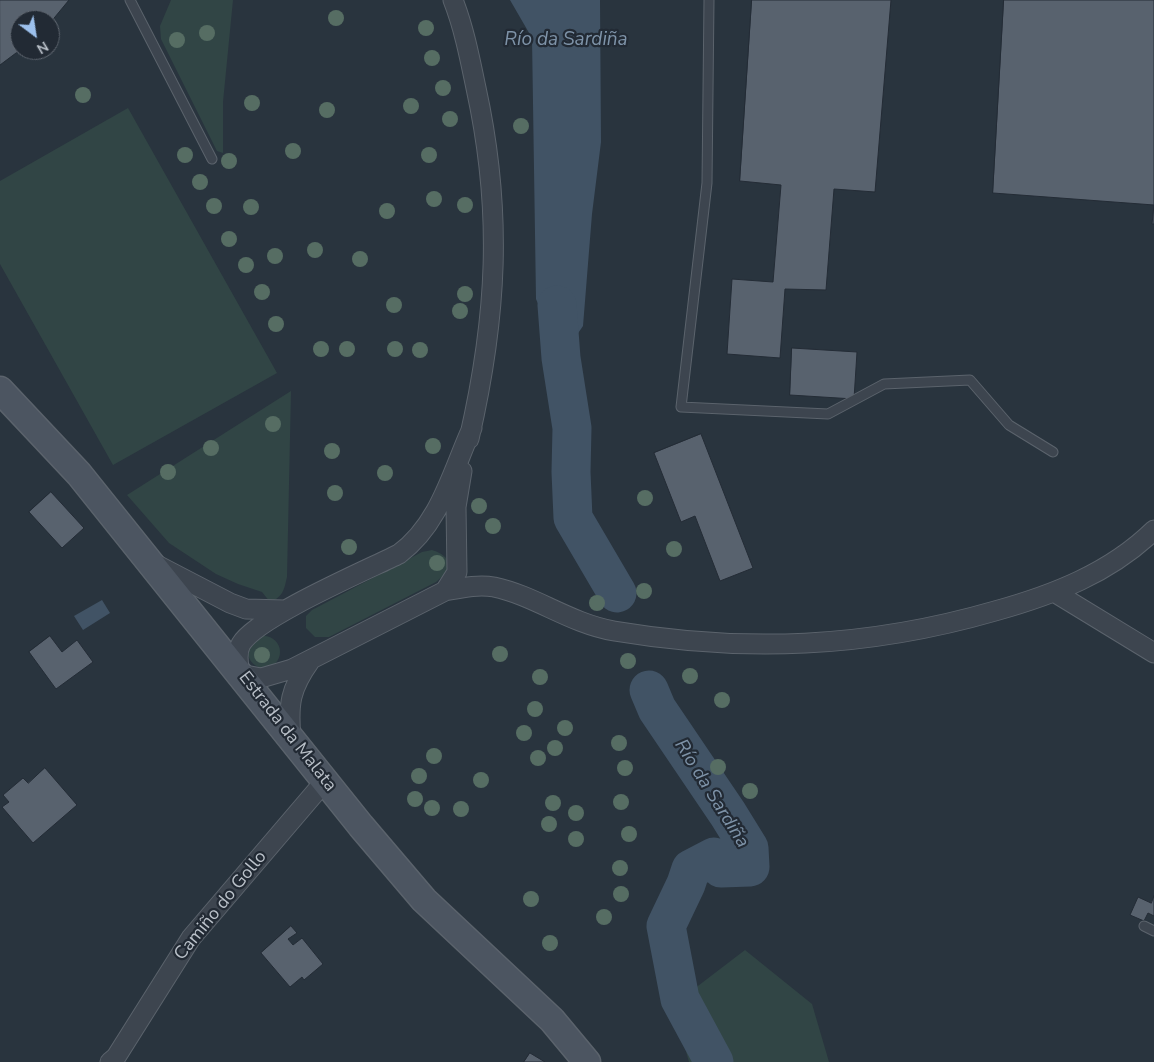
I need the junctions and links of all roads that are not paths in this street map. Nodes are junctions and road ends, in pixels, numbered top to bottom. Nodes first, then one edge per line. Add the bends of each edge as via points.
1 (130, 0) edge
2 (453, 0) edge
3 (709, 0) edge
4 (212, 159) dead end
5 (0, 390) edge
6 (472, 428) junction
7 (1053, 452) dead end
8 (1154, 530) edge
9 (148, 560) junction
10 (445, 591) junction
11 (1054, 592) junction
12 (286, 610) junction
13 (1154, 653) edge
14 (310, 661) junction
15 (240, 674) junction
16 (291, 738) junction
17 (325, 781) junction
18 (1144, 926) dead end
19 (1154, 931) edge
20 (110, 1062) edge
21 (587, 1062) edge

1 - 4 lane
2 - 6 street via 467,45 484,123 494,209 495,258 490,325
3 - 7 lane via 707,183 681,407 828,414 884,384 970,380 1009,425
5 - 9 street, Estrada da Malata via 79,474
6 - 10 street via 456,507 457,572
6 - 12 street via 434,514 412,544 399,554
8 - 11 street via 1112,564
9 - 12 street via 230,604 246,609
9 - 15 street, Estrada da Malata
10 - 11 street via 492,587 528,598 596,627 704,643 750,644 816,644 895,635 980,616
10 - 14 street
11 - 13 street
12 - 15 street via 258,627 242,643 238,660
14 - 15 street via 261,678
14 - 16 street via 293,692 289,709
15 - 16 street, Estrada da Malata
16 - 17 street, Estrada da Malata
17 - 20 street, Camiño do Gollo via 191,938
17 - 21 street, Estrada da Malata via 424,900 552,1020
18 - 19 lane

